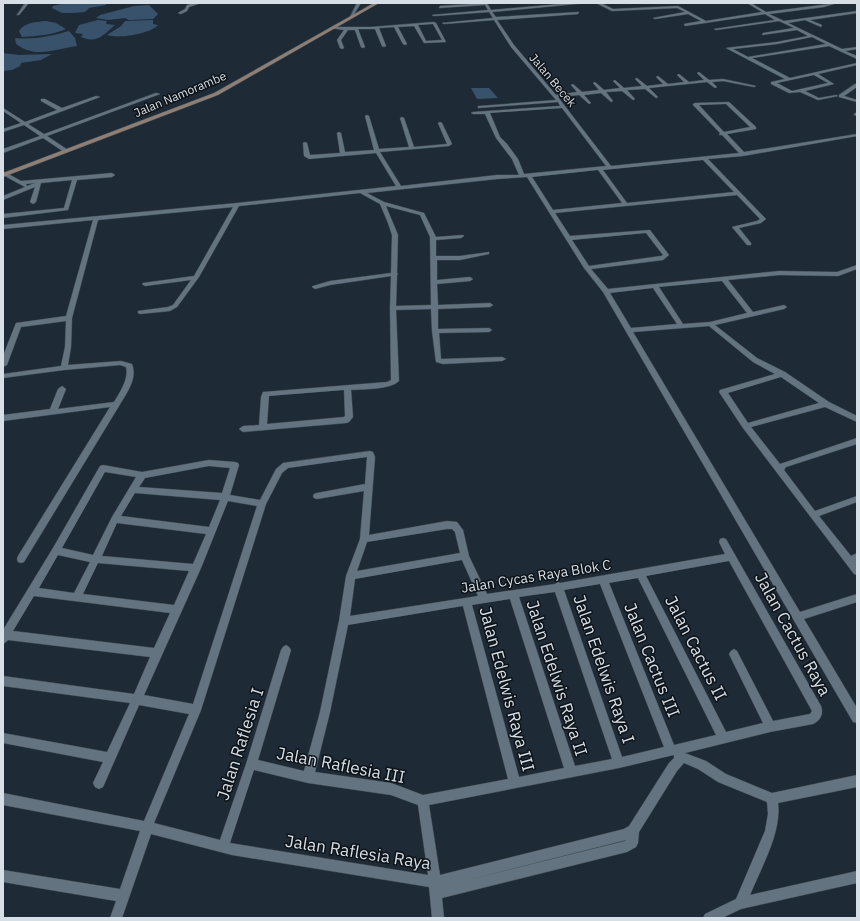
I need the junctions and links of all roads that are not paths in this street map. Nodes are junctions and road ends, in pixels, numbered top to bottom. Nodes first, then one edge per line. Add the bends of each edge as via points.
1 (27, 3) edge
2 (199, 3) edge
3 (359, 3) edge
4 (377, 3) edge
5 (486, 3) edge
6 (585, 3) edge
7 (598, 3) edge
8 (749, 3) edge
9 (835, 3) edge
10 (440, 7) dead end
11 (491, 11) junction
12 (180, 13) dead end
13 (578, 13) dead end
14 (689, 13) junction
15 (765, 13) junction
16 (856, 13) edge
17 (18, 14) dead end
18 (434, 15) dead end
19 (350, 18) junction
20 (496, 18) junction
21 (654, 18) dead end
22 (806, 19) junction
23 (782, 21) junction
24 (705, 22) junction
25 (444, 23) dead end
26 (415, 24) junction
27 (395, 25) junction
28 (685, 25) dead end
29 (821, 26) dead end
30 (376, 27) junction
31 (332, 28) junction
32 (356, 28) junction
33 (346, 29) junction
34 (716, 29) dead end
35 (798, 29) junction
36 (763, 34) dead end
37 (814, 36) junction
38 (405, 44) dead end
39 (829, 45) junction
40 (384, 46) dead end
41 (363, 47) dead end
42 (342, 48) dead end
43 (857, 48) edge
44 (842, 50) junction
45 (747, 58) junction
46 (857, 58) edge
47 (857, 64) edge
48 (699, 73) dead end
49 (815, 74) junction
50 (679, 75) dead end
51 (658, 77) dead end
52 (637, 79) dead end
53 (789, 79) junction
54 (615, 81) dead end
55 (708, 81) junction
56 (595, 83) dead end
57 (688, 83) junction
58 (573, 85) dead end
59 (667, 85) junction
60 (857, 85) edge
61 (754, 86) dead end
62 (646, 87) junction
63 (715, 87) dead end
64 (624, 90) junction
65 (800, 90) junction
66 (603, 92) junction
67 (158, 94) dead end
68 (581, 94) junction
69 (555, 96) junction
70 (836, 96) dead end
71 (98, 97) dead end
72 (656, 97) dead end
73 (633, 99) dead end
74 (43, 100) dead end
75 (559, 101) junction
76 (611, 101) dead end
77 (857, 101) edge
78 (589, 103) dead end
79 (480, 107) dead end
80 (563, 107) junction
81 (3, 109) edge
82 (61, 110) junction
83 (487, 112) junction
84 (473, 113) dead end
85 (367, 116) dead end
86 (402, 118) dead end
87 (24, 123) junction
88 (440, 123) dead end
89 (3, 131) edge
90 (339, 133) dead end
91 (721, 134) junction
92 (44, 136) junction
93 (857, 136) edge
94 (305, 143) dead end
95 (412, 148) junction
96 (3, 151) edge
97 (66, 151) junction
98 (377, 151) junction
99 (343, 153) junction
100 (743, 154) junction
101 (705, 159) junction
102 (609, 167) junction
103 (599, 168) junction
104 (4, 175) edge
105 (112, 175) dead end
106 (525, 176) junction
107 (75, 178) junction
108 (21, 183) junction
109 (39, 183) junction
110 (399, 187) junction
111 (28, 188) junction
112 (360, 191) junction
113 (738, 193) junction
114 (3, 198) edge
115 (33, 202) dead end
116 (382, 203) junction
117 (237, 204) junction
118 (626, 205) junction
119 (553, 212) junction
120 (3, 216) edge
121 (96, 218) junction
122 (3, 227) edge
123 (461, 236) dead end
124 (570, 238) junction
125 (433, 239) junction
126 (749, 244) dead end
127 (487, 253) dead end
128 (433, 258) junction
129 (857, 267) edge
130 (587, 268) junction
131 (395, 274) junction
132 (196, 277) junction
133 (470, 279) dead end
134 (724, 279) junction
135 (434, 282) junction
136 (145, 284) dead end
137 (655, 286) junction
138 (315, 287) dead end
139 (606, 291) junction
140 (490, 304) dead end
141 (434, 306) junction
142 (394, 308) junction
143 (784, 308) dead end
144 (140, 312) dead end
145 (751, 314) junction
146 (69, 318) junction
147 (710, 324) junction
148 (681, 326) junction
149 (488, 330) dead end
150 (628, 330) junction
151 (434, 331) junction
152 (502, 359) dead end
153 (3, 365) edge
154 (64, 368) junction
155 (782, 374) junction
156 (3, 376) edge
157 (347, 387) junction
158 (62, 389) dead end
159 (116, 404) junction
160 (826, 404) junction
161 (53, 412) junction
162 (3, 418) edge
163 (857, 419) edge
164 (746, 426) junction
165 (264, 427) junction
166 (243, 429) dead end
167 (857, 441) edge
168 (780, 470) junction
169 (142, 475) junction
170 (368, 487) junction
171 (134, 490) junction
172 (317, 496) dead end
173 (225, 497) junction
174 (857, 499) edge
175 (262, 504) junction
176 (813, 515) junction
177 (115, 519) junction
178 (212, 531) junction
179 (364, 539) junction
180 (724, 542) dead end
181 (56, 551) junction
182 (465, 556) junction
183 (732, 557) junction
184 (21, 559) dead end
185 (96, 559) junction
186 (853, 559) edge
187 (196, 568) junction
188 (857, 571) edge
189 (640, 573) junction
190 (351, 576) junction
191 (603, 580) junction
192 (558, 586) junction
193 (31, 591) junction
194 (513, 594) junction
195 (77, 597) junction
196 (857, 598) edge
197 (484, 599) junction
198 (467, 602) junction
199 (177, 610) junction
200 (797, 616) junction
201 (344, 622) junction
202 (4, 637) edge
203 (286, 650) dead end
204 (156, 653) junction
205 (734, 654) dead end
206 (3, 681) edge
207 (137, 699) junction
208 (196, 710) junction
209 (857, 718) edge
210 (770, 727) junction
211 (723, 737) junction
212 (3, 738) edge
213 (671, 751) junction
214 (109, 758) junction
215 (682, 758) junction
216 (619, 762) junction
217 (251, 764) junction
218 (571, 772) junction
219 (308, 776) junction
220 (857, 781) edge
221 (99, 783) dead end
222 (516, 784) junction
223 (3, 799) edge
224 (772, 799) junction
225 (423, 802) junction
226 (147, 826) junction
227 (223, 847) junction
228 (3, 876) edge
229 (857, 877) edge
230 (435, 888) junction
231 (124, 896) junction
232 (740, 904) junction
233 (116, 918) edge
234 (438, 918) edge
235 (709, 918) edge

1 - 17 street
2 - 12 street via 188,6
3 - 19 street
4 - 19 main road, Jalan Namorambe
5 - 10 street
5 - 11 street, Jalan Becek
6 - 11 street
7 - 14 street via 612,10 676,7
8 - 15 street
9 - 15 street
11 - 18 street
11 - 20 street, Jalan Becek
13 - 20 street
14 - 21 street
14 - 24 street
15 - 23 street
15 - 24 street
16 - 22 street
19 - 31 main road, Jalan Namorambe
20 - 25 street
20 - 69 street, Jalan Becek via 512,46
22 - 23 street
22 - 29 street
23 - 34 street
23 - 35 street
24 - 28 street
26 - 26 street via 424,42 445,41 434,23
26 - 27 street
27 - 30 street
27 - 38 street
30 - 32 street
30 - 40 street
31 - 33 street
31 - 97 main road, Jalan Namorambe via 216,94
32 - 33 street
32 - 41 street
33 - 42 street via 339,40
35 - 36 street
35 - 37 street
37 - 39 street
37 - 45 street via 728,49
39 - 44 street
39 - 45 street
43 - 44 street
44 - 46 street
45 - 53 street
47 - 49 street
48 - 55 street
49 - 53 street
49 - 65 street via 832,83
50 - 57 street
51 - 59 street
52 - 62 street
53 - 65 street via 773,83 788,92
54 - 64 street
55 - 57 street
55 - 61 street via 723,80
55 - 63 street
56 - 66 street
57 - 59 street
58 - 68 street
59 - 62 street
60 - 77 street via 841,96
62 - 64 street
62 - 72 street
64 - 66 street
64 - 73 street
65 - 70 street via 818,100
66 - 68 street
66 - 76 street
67 - 92 street
68 - 69 street
68 - 78 street
69 - 75 street, Jalan Becek
71 - 82 street
74 - 82 street
75 - 79 street
75 - 80 street, Jalan Becek
80 - 83 street
80 - 102 street, Jalan Becek
81 - 87 street
82 - 87 street
83 - 84 street
83 - 106 street via 498,138 506,145
85 - 98 street
86 - 95 street
87 - 89 street
87 - 92 street
88 - 95 street via 450,144
90 - 99 street
91 - 91 street via 695,106 695,104 727,103 754,128
91 - 100 street
92 - 96 street
92 - 97 street
93 - 100 street
94 - 99 street via 308,157
95 - 98 street
97 - 104 main road, Jalan Namorambe
98 - 99 street
98 - 110 street
100 - 101 street
101 - 102 street
101 - 113 street
102 - 103 street
103 - 106 street
103 - 118 street
104 - 108 street
105 - 107 street
106 - 110 street
106 - 119 street
107 - 109 street
107 - 120 street via 66,210
108 - 109 street
108 - 111 street
109 - 111 street
109 - 115 street
110 - 112 street
111 - 114 street
112 - 116 street
112 - 117 street
113 - 118 street
113 - 126 street via 763,220 735,226
116 - 125 street via 421,212
116 - 131 street via 395,235
117 - 121 street
117 - 132 street
118 - 119 street
119 - 124 street
121 - 122 street
121 - 146 street
123 - 125 street
124 - 130 street
124 - 130 street via 648,231 666,255 663,258
125 - 128 street
127 - 128 street via 460,258
128 - 135 street
129 - 134 street via 838,274 783,273
130 - 139 street
131 - 138 street
131 - 142 street
132 - 136 street
132 - 144 street via 174,307
133 - 135 street
134 - 137 street
134 - 145 street
135 - 141 street
137 - 139 street
137 - 148 street
139 - 150 street
140 - 141 street
141 - 142 street
141 - 151 street
142 - 157 street via 395,381 388,384
143 - 145 street
145 - 147 street
146 - 153 street via 18,325
146 - 154 street
147 - 148 street
147 - 155 street via 755,360
148 - 150 street
149 - 151 street
150 - 200 street
151 - 152 street via 437,359 440,362
154 - 156 street
154 - 159 street via 121,364 129,366 130,378
155 - 160 street
155 - 164 street via 723,392
157 - 165 street via 266,394
157 - 165 street via 346,420
158 - 161 street
159 - 161 street
159 - 184 street
160 - 163 street
160 - 164 street
161 - 162 street
164 - 168 street
165 - 166 street
167 - 168 street via 783,465
168 - 176 street
169 - 171 street
169 - 173 street via 209,464 233,464 236,466
169 - 181 street via 103,468
170 - 172 street
170 - 175 street via 371,457 368,454 285,465 279,471
170 - 179 street
171 - 173 street
171 - 177 street
173 - 175 street
173 - 178 street
174 - 176 street
175 - 208 street
176 - 186 street
177 - 178 street
177 - 185 street
178 - 187 street
179 - 182 street via 450,524 458,530
179 - 190 street
180 - 183 street, Jalan Cactus Raya
181 - 185 street
181 - 193 street
182 - 190 street
182 - 197 street
183 - 189 street, Jalan Cycas Raya Blok C
183 - 210 street, Jalan Cactus Raya via 817,710 813,719
185 - 187 street
185 - 195 street
186 - 188 street
187 - 199 street
189 - 191 street, Jalan Cycas Raya Blok C
189 - 211 street, Jalan Cactus II
190 - 201 street
191 - 192 street, Jalan Cycas Raya Blok C
191 - 213 street, Jalan Cactus III
192 - 194 street, Jalan Cycas Raya Blok C
192 - 216 street, Jalan Edelwis Raya I
193 - 195 street
193 - 202 street
194 - 197 street, Jalan Cycas Raya Blok C
194 - 218 street, Jalan Edelwis Raya II
195 - 199 street
196 - 200 street
197 - 198 street, Jalan Cycas Raya Blok C
198 - 201 street, Jalan Cycas Raya Blok C
198 - 222 street, Jalan Edelwis Raya III
199 - 204 street
200 - 209 street
201 - 219 street
202 - 204 street
203 - 217 street, Jalan Raflesia I
204 - 207 street
205 - 210 street
206 - 207 street
207 - 208 street
207 - 214 street
208 - 226 street
210 - 211 street, Jalan Cactus Raya
211 - 213 street, Jalan Cactus Raya
212 - 214 street
213 - 215 street
213 - 216 street, Jalan Cactus Raya
214 - 221 street
215 - 224 street
215 - 230 street, Jalan Raflesia Raya via 669,773 633,830 632,843 627,846 513,867
216 - 218 street, Jalan Cactus Raya
217 - 219 street, Jalan Raflesia III
217 - 227 street, Jalan Raflesia I
218 - 222 street, Jalan Cactus Raya
219 - 225 street, Jalan Raflesia III via 391,789
220 - 224 street
222 - 225 street, Jalan Cactus Raya
223 - 226 street, Jalan Raflesia Raya
224 - 232 street via 774,814 771,831
225 - 230 street
226 - 227 street, Jalan Raflesia Raya
226 - 231 street
227 - 230 street, Jalan Raflesia Raya
228 - 231 street
229 - 232 street
230 - 234 street
231 - 233 street
232 - 235 street

